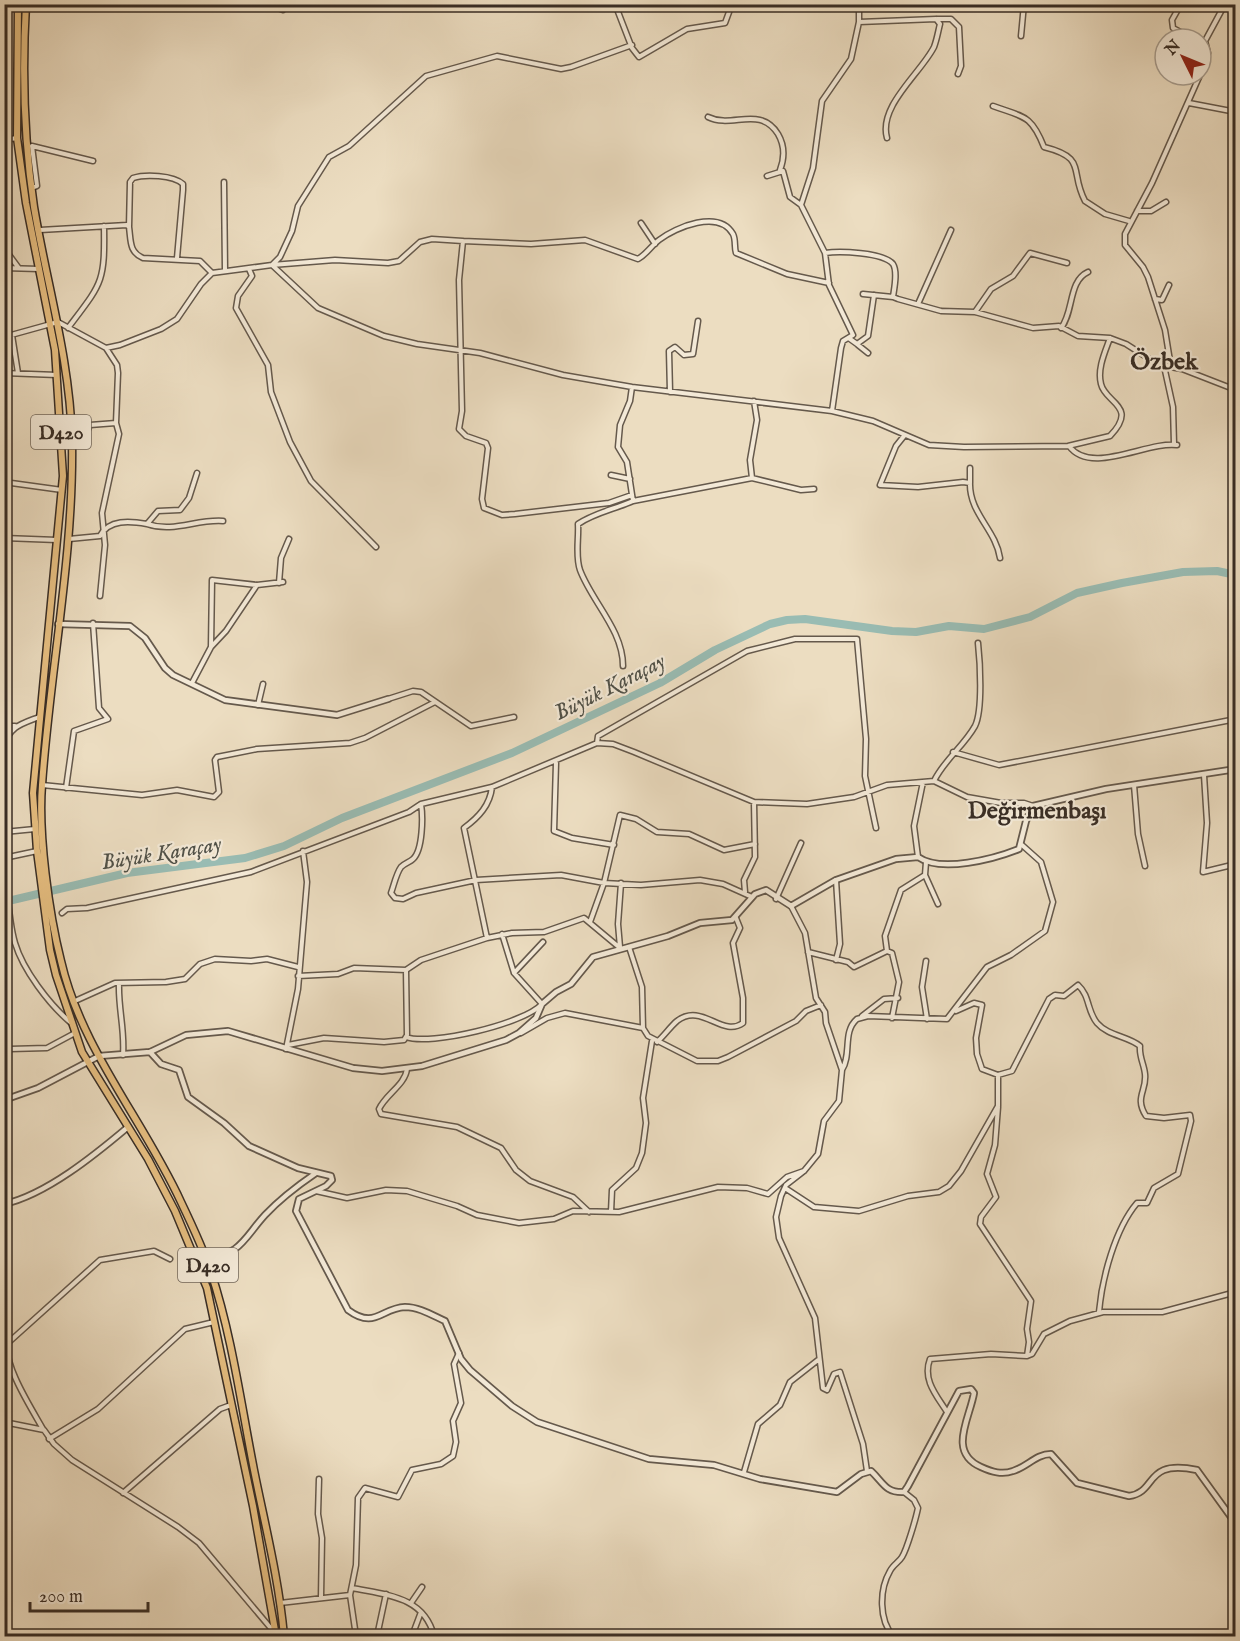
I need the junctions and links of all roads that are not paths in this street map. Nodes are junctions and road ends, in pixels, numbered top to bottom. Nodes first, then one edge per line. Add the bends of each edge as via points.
1 (18, 4) edge
2 (26, 4) edge
3 (267, 4) edge
4 (288, 4) edge
5 (615, 4) edge
6 (732, 4) edge
7 (859, 4) edge
8 (1024, 4) edge
9 (1181, 4) edge
10 (1225, 4) edge
11 (936, 19) junction
12 (859, 22) junction
13 (1173, 27) edge
14 (1212, 27) edge
15 (1021, 36) dead end
16 (632, 45) junction
17 (958, 74) dead end
18 (1194, 87) edge
19 (1188, 102) junction
20 (993, 106) dead end
21 (1236, 112) edge
22 (708, 117) dead end
23 (18, 138) junction
24 (887, 138) dead end
25 (4, 140) edge
26 (93, 161) dead end
27 (780, 171) junction
28 (767, 176) dead end
29 (224, 182) dead end
30 (32, 188) junction
31 (1166, 202) dead end
32 (801, 205) junction
33 (1137, 211) junction
34 (1129, 221) junction
35 (641, 223) dead end
36 (104, 226) junction
37 (129, 227) junction
38 (40, 230) junction
39 (951, 230) dead end
40 (463, 241) junction
41 (655, 244) junction
42 (4, 248) edge
43 (825, 253) junction
44 (177, 258) junction
45 (1067, 263) dead end
46 (272, 264) junction
47 (19, 267) junction
48 (4, 268) edge
49 (40, 269) junction
50 (249, 269) junction
51 (225, 270) junction
52 (1088, 272) dead end
53 (212, 273) junction
54 (829, 283) junction
55 (1169, 285) dead end
56 (863, 294) dead end
57 (874, 295) junction
58 (893, 297) junction
59 (1155, 299) junction
60 (918, 304) junction
61 (975, 312) junction
62 (698, 321) dead end
63 (50, 322) junction
64 (58, 322) junction
65 (68, 328) junction
66 (1061, 328) junction
67 (12, 335) junction
68 (4, 337) edge
69 (1110, 338) junction
70 (850, 339) junction
71 (857, 344) junction
72 (106, 348) junction
73 (461, 350) junction
74 (868, 353) dead end
75 (1164, 366) junction
76 (1171, 367) junction
77 (4, 373) edge
78 (18, 373) junction
79 (57, 375) junction
80 (632, 387) junction
81 (1236, 390) edge
82 (670, 392) junction
83 (754, 401) junction
84 (832, 411) junction
85 (71, 421) junction
86 (116, 423) junction
87 (904, 436) junction
88 (1068, 446) junction
89 (970, 468) dead end
90 (197, 473) dead end
91 (611, 475) dead end
92 (752, 478) junction
93 (630, 479) junction
94 (4, 482) edge
95 (970, 483) junction
96 (814, 489) dead end
97 (63, 490) junction
98 (632, 495) junction
99 (633, 501) junction
100 (223, 521) dead end
101 (147, 524) junction
102 (104, 529) junction
103 (4, 538) edge
104 (68, 539) junction
105 (289, 539) dead end
106 (58, 540) junction
107 (376, 548) dead end
108 (1000, 558) dead end
109 (256, 585) junction
110 (100, 596) dead end
111 (93, 623) junction
112 (58, 624) junction
113 (978, 643) dead end
114 (211, 647) junction
115 (623, 666) dead end
116 (192, 683) junction
117 (263, 684) dead end
118 (388, 699) joint
119 (435, 702) junction
120 (258, 705) junction
121 (39, 717) junction
122 (514, 717) dead end
123 (1236, 719) edge
124 (4, 726) edge
125 (15, 726) junction
126 (597, 743) junction
127 (4, 746) edge
128 (953, 753) junction
129 (556, 762) junction
130 (1236, 769) edge
131 (1204, 775) junction
132 (922, 782) junction
133 (934, 782) junction
134 (42, 785) junction
135 (1134, 785) junction
136 (492, 787) junction
137 (66, 788) junction
138 (870, 792) junction
139 (754, 802) junction
140 (422, 804) junction
141 (1033, 806) junction
142 (876, 828) dead end
143 (35, 829) junction
144 (4, 832) edge
145 (801, 843) dead end
146 (755, 844) junction
147 (614, 845) junction
148 (1022, 845) junction
149 (37, 851) junction
150 (303, 851) junction
151 (918, 857) junction
152 (5, 858) edge
153 (926, 862) junction
154 (5, 864) edge
155 (1236, 864) edge
156 (1145, 866) dead end
157 (925, 875) junction
158 (476, 880) junction
159 (836, 880) junction
160 (604, 883) junction
161 (621, 883) junction
162 (745, 892) junction
163 (752, 897) junction
164 (776, 899) junction
165 (938, 904) dead end
166 (790, 906) junction
167 (62, 913) dead end
168 (736, 918) junction
169 (590, 922) junction
170 (11, 924) junction
171 (4, 926) edge
172 (502, 934) junction
173 (487, 938) junction
174 (543, 942) dead end
175 (628, 945) junction
176 (620, 948) junction
177 (887, 951) junction
178 (808, 952) junction
179 (836, 960) junction
180 (926, 961) dead end
181 (298, 967) junction
182 (406, 970) junction
183 (514, 973) junction
184 (298, 976) junction
185 (119, 983) junction
186 (898, 998) junction
187 (75, 1001) junction
188 (542, 1004) junction
189 (821, 1005) junction
190 (956, 1011) junction
191 (861, 1017) junction
192 (892, 1018) junction
193 (927, 1019) junction
194 (72, 1024) junction
195 (643, 1028) junction
196 (75, 1033) junction
197 (519, 1033) junction
198 (406, 1037) junction
199 (655, 1041) junction
200 (287, 1047) junction
201 (9, 1049) dead end
202 (150, 1052) junction
203 (123, 1055) junction
204 (99, 1056) junction
205 (88, 1061) junction
206 (407, 1069) junction
207 (842, 1070) junction
208 (998, 1075) junction
209 (4, 1100) edge
210 (998, 1107) junction
211 (129, 1127) junction
212 (804, 1171) junction
213 (316, 1173) junction
214 (785, 1188) junction
215 (315, 1191) junction
216 (4, 1204) edge
217 (611, 1212) junction
218 (590, 1213) junction
219 (206, 1258) junction
220 (170, 1259) dead end
221 (1236, 1292) edge
222 (1099, 1312) junction
223 (215, 1322) junction
224 (5, 1347) edge
225 (459, 1353) junction
226 (1027, 1356) junction
227 (818, 1360) junction
228 (231, 1405) junction
229 (947, 1412) junction
230 (4, 1422) edge
231 (44, 1430) junction
232 (49, 1439) junction
233 (867, 1471) junction
234 (744, 1472) junction
235 (318, 1479) dead end
236 (904, 1491) junction
237 (123, 1493) junction
238 (1236, 1524) edge
239 (422, 1587) dead end
240 (352, 1588) junction
241 (386, 1594) junction
242 (350, 1595) junction
243 (321, 1597) junction
244 (280, 1603) junction
245 (411, 1603) junction
246 (421, 1612) junction
247 (276, 1636) edge
248 (284, 1636) edge
249 (356, 1636) edge
250 (377, 1636) edge
251 (412, 1636) edge
252 (434, 1636) edge
253 (893, 1636) edge

1 - 23 highway, D420
2 - 30 highway via 23,84
3 - 4 street via 283,10
5 - 16 street
6 - 16 street via 725,23 718,26 687,29 639,57
7 - 12 street
8 - 15 street
9 - 13 street via 1172,20
10 - 14 street
11 - 12 street
11 - 17 street via 951,19 959,27
11 - 24 street via 940,24 934,46 900,92 888,123
12 - 32 street via 851,59 822,101 813,168
16 - 46 street via 561,69 497,56 426,76 349,146 329,157 298,206 292,231 280,257
18 - 19 street
19 - 21 street
19 - 33 street
20 - 34 street via 1021,114 1038,132 1044,147 1067,154 1077,168 1085,201 1105,214
22 - 27 street via 757,118 768,123 784,149
23 - 25 street
23 - 49 highway, D420
26 - 30 street via 32,146 36,186
27 - 28 street
27 - 32 street via 790,197
29 - 51 street
30 - 38 highway
31 - 33 street via 1151,210
32 - 43 street
33 - 34 street
34 - 59 street via 1125,245 1143,267
35 - 41 street
36 - 37 street
36 - 38 street
36 - 65 street via 105,268 100,284
37 - 44 street via 135,254 143,258
37 - 44 street via 133,178 160,176 180,180 183,190
38 - 64 highway
39 - 60 street
40 - 41 street via 531,244 585,240 638,259
40 - 46 street via 420,242 399,261 388,263 335,260
40 - 73 street via 459,280
41 - 54 street via 692,224 719,224 732,233 736,253 787,274
42 - 47 street
43 - 54 street
43 - 58 street via 854,253 892,263
44 - 53 street via 200,261
45 - 61 street via 1030,253 1013,276 992,290
46 - 50 street
46 - 73 street via 318,308 384,336
47 - 48 street
47 - 49 street
49 - 63 highway, D420
50 - 51 street
50 - 107 street via 252,276 238,296 236,308 268,365 271,392 290,442 311,481
51 - 53 street
52 - 66 street via 1078,281
53 - 72 street via 177,319 161,329
54 - 70 street via 854,335
55 - 59 street via 1162,300
56 - 57 street
57 - 58 street
57 - 71 street via 868,336
58 - 60 street
59 - 76 street
60 - 61 street via 941,311
61 - 66 street via 1033,328
62 - 82 street via 693,354 684,355 675,347 669,351
63 - 64 street
63 - 67 street
63 - 79 highway, D420
64 - 65 street
64 - 85 highway
65 - 72 street
66 - 69 street via 1078,336
67 - 68 street
67 - 78 street
69 - 75 street
69 - 88 street via 1100,369 1100,383 1119,404 1119,423 1110,436
70 - 71 street
70 - 84 street via 843,341 841,348
71 - 74 street
72 - 86 street via 117,364
73 - 80 street
73 - 98 street via 459,429 486,443 488,448 484,508 502,515 515,514 609,503
75 - 76 street
75 - 88 street via 1176,445 1161,443 1140,452 1091,459 1077,455
76 - 81 street
77 - 78 street
78 - 79 street
79 - 97 highway, D420
80 - 82 street
80 - 93 street via 620,425 618,447 627,462
82 - 83 street
83 - 84 street
83 - 92 street via 757,420 750,460
84 - 87 street via 873,421
85 - 86 street via 86,434 90,425
85 - 104 highway
86 - 102 street via 119,443 105,489
87 - 88 street via 929,445
87 - 95 street via 880,485
89 - 95 street
90 - 101 street via 185,506 173,512 158,512
91 - 93 street
92 - 96 street via 801,490
92 - 99 street
93 - 98 street
94 - 97 street
95 - 108 street via 971,499 993,535
97 - 106 highway, D420
98 - 99 street
99 - 115 street via 578,524 579,568 617,637
100 - 101 street via 207,520 169,529
101 - 102 street via 124,522
102 - 104 street via 100,536
102 - 110 street
103 - 106 street
104 - 112 highway
105 - 109 street via 280,558 281,582
106 - 121 highway, D420
109 - 114 street
109 - 114 street via 212,580
111 - 112 street
111 - 116 street via 138,630 165,668
111 - 137 street via 99,708 108,719 74,731
112 - 134 highway
113 - 128 street via 978,714 975,725
114 - 116 street
116 - 120 street via 225,700
117 - 120 street
118 - 119 street via 413,691
118 - 120 street via 337,715
119 - 122 street via 471,726
119 - 137 street via 350,743 257,749 218,757 215,760 219,792 214,797 172,790 142,795
121 - 125 street
121 - 143 highway, D420 via 33,793
123 - 128 street via 999,765
124 - 125 street
125 - 127 street
126 - 129 street
126 - 138 street via 598,736 619,722 747,651 795,639 857,639 866,739 865,776
126 - 139 street via 613,744
128 - 133 street
129 - 136 street
129 - 147 street via 554,831
130 - 131 street
131 - 135 street
131 - 155 street via 1207,824 1203,872
132 - 133 street
132 - 138 street via 887,785
132 - 151 street via 914,826
133 - 141 street via 967,797
134 - 137 street
134 - 187 highway, D420 via 45,856 60,960
135 - 141 street
135 - 156 street
136 - 140 street
136 - 158 street via 483,812 464,828
138 - 139 street via 794,805
138 - 142 street
139 - 146 street
140 - 150 street
140 - 158 street via 424,819 416,853 402,867 392,897 403,899
141 - 148 street
143 - 144 street
143 - 149 highway, D420
145 - 164 street
146 - 147 street via 724,850 689,834 657,832 625,814 620,815
146 - 162 street via 755,857 744,880
147 - 160 street
148 - 153 street via 1007,854 967,863
148 - 190 street via 1041,862 1053,902 1045,930 987,967 958,1001
149 - 152 street
149 - 194 highway, D420 via 56,975
150 - 167 street via 236,876
150 - 181 street via 307,882
151 - 153 street
151 - 159 street via 896,859
152 - 154 street
153 - 157 street
154 - 170 street
157 - 165 street
157 - 177 street via 901,890 885,936
158 - 160 street via 561,875
158 - 173 street
159 - 166 street
159 - 179 street via 840,944
160 - 161 street
160 - 169 street
161 - 162 street via 700,880
161 - 176 street
162 - 163 street
163 - 164 street via 766,890
163 - 168 street
164 - 166 street
166 - 178 street via 805,933
168 - 175 street via 700,923 668,936
168 - 199 street via 740,928 733,943 743,998 743,1023 736,1027 720,1025 704,1016 689,1016 677,1021
169 - 172 street via 584,918 544,932
169 - 176 street
170 - 171 street
170 - 194 street via 25,964 46,998
172 - 173 street
172 - 183 street
173 - 182 street via 421,960
174 - 183 street
175 - 176 street
175 - 195 street via 642,987
176 - 188 street via 593,957 571,984
177 - 179 street via 854,967
177 - 186 street via 892,953 898,971
178 - 179 street
178 - 189 street via 816,998
180 - 193 street via 922,987
181 - 184 street
181 - 185 street via 267,959 220,959 200,964 189,977 180,980
182 - 184 street via 354,968 338,974
182 - 198 street
183 - 188 street
184 - 200 street
185 - 187 street
185 - 203 street
186 - 191 street via 884,999
186 - 192 street
187 - 204 highway, D420
188 - 197 street via 536,1018
188 - 198 street via 506,1025 426,1038
189 - 199 street via 718,1061 697,1061
189 - 207 street
190 - 193 street via 947,1019
190 - 208 street via 974,1003 981,1005 977,1054 982,1069
191 - 192 street
191 - 207 street via 851,1027
192 - 193 street
194 - 196 highway, D420
195 - 197 street via 565,1013
195 - 199 street
196 - 201 street via 47,1048
196 - 205 highway, D420
197 - 206 street via 442,1061
198 - 200 street via 384,1042 324,1038
199 - 217 street via 643,1098 646,1123 642,1153 636,1167 612,1190
200 - 202 street via 216,1030 173,1039
200 - 206 street via 353,1068
202 - 203 street
202 - 213 street via 160,1064 179,1070 188,1097 257,1152
203 - 204 street
204 - 205 street
204 - 219 highway, D420 via 179,1196
205 - 209 street via 48,1083
205 - 211 highway, D420
206 - 218 street via 402,1082 381,1103 381,1114 457,1127 501,1148 516,1170 530,1181 573,1197
207 - 212 street via 839,1101 824,1121 818,1154
208 - 210 street
208 - 222 street via 1012,1071 1049,999 1064,996 1078,985 1087,995 1096,1022 1140,1046 1145,1081 1140,1097 1146,1116 1190,1115 1178,1174 1154,1188 1147,1203 1137,1203 1119,1229
210 - 214 street via 961,1172 939,1192 908,1196 859,1211 814,1207
210 - 226 street via 987,1174 996,1197 980,1224 1031,1301
211 - 216 street via 104,1149 36,1193
211 - 223 highway, D420 via 189,1242
212 - 214 street
212 - 217 street via 787,1177 768,1194 747,1188 718,1187
213 - 215 street via 328,1173 332,1178
213 - 219 street via 296,1186 231,1252
214 - 227 street via 778,1207 777,1232 815,1318
215 - 218 street via 347,1198 386,1190 406,1191 512,1223 554,1219 573,1212
215 - 225 street via 299,1199 297,1215 348,1310 368,1319 398,1308 423,1311 445,1321
217 - 218 street
219 - 244 highway, D420 via 226,1331
220 - 224 street via 154,1251 100,1260
221 - 222 street via 1162,1312
222 - 226 street via 1051,1330
223 - 228 highway, D420
223 - 232 street via 185,1329 98,1409
224 - 231 street via 8,1361
225 - 234 street via 484,1383 540,1424 649,1459
225 - 240 street via 454,1364 461,1402 453,1421 453,1456 441,1464 412,1470 398,1497 383,1491 361,1490
226 - 229 street via 991,1354 930,1359 927,1373 932,1391
227 - 233 street via 825,1390 834,1374 841,1375 863,1444
227 - 234 street via 790,1382 780,1405 758,1424
228 - 237 street via 220,1409
228 - 247 highway, D420
229 - 236 street
229 - 238 street via 959,1391 970,1389 974,1393 964,1422 964,1451 974,1464 988,1470 1012,1472 1051,1454 1077,1483 1128,1496 1144,1489 1158,1471 1197,1470
230 - 231 street
231 - 232 street
232 - 237 street via 72,1460
233 - 234 street via 837,1492 760,1479
233 - 236 street via 874,1473 889,1490
235 - 243 street
236 - 253 street via 918,1508 903,1554 886,1582 884,1622
237 - 247 street via 199,1543
239 - 245 street
240 - 241 street
240 - 242 street
241 - 245 street
241 - 250 street
242 - 243 street
242 - 249 street
243 - 244 street
244 - 248 highway, D420
245 - 246 street
246 - 251 street
246 - 252 street

